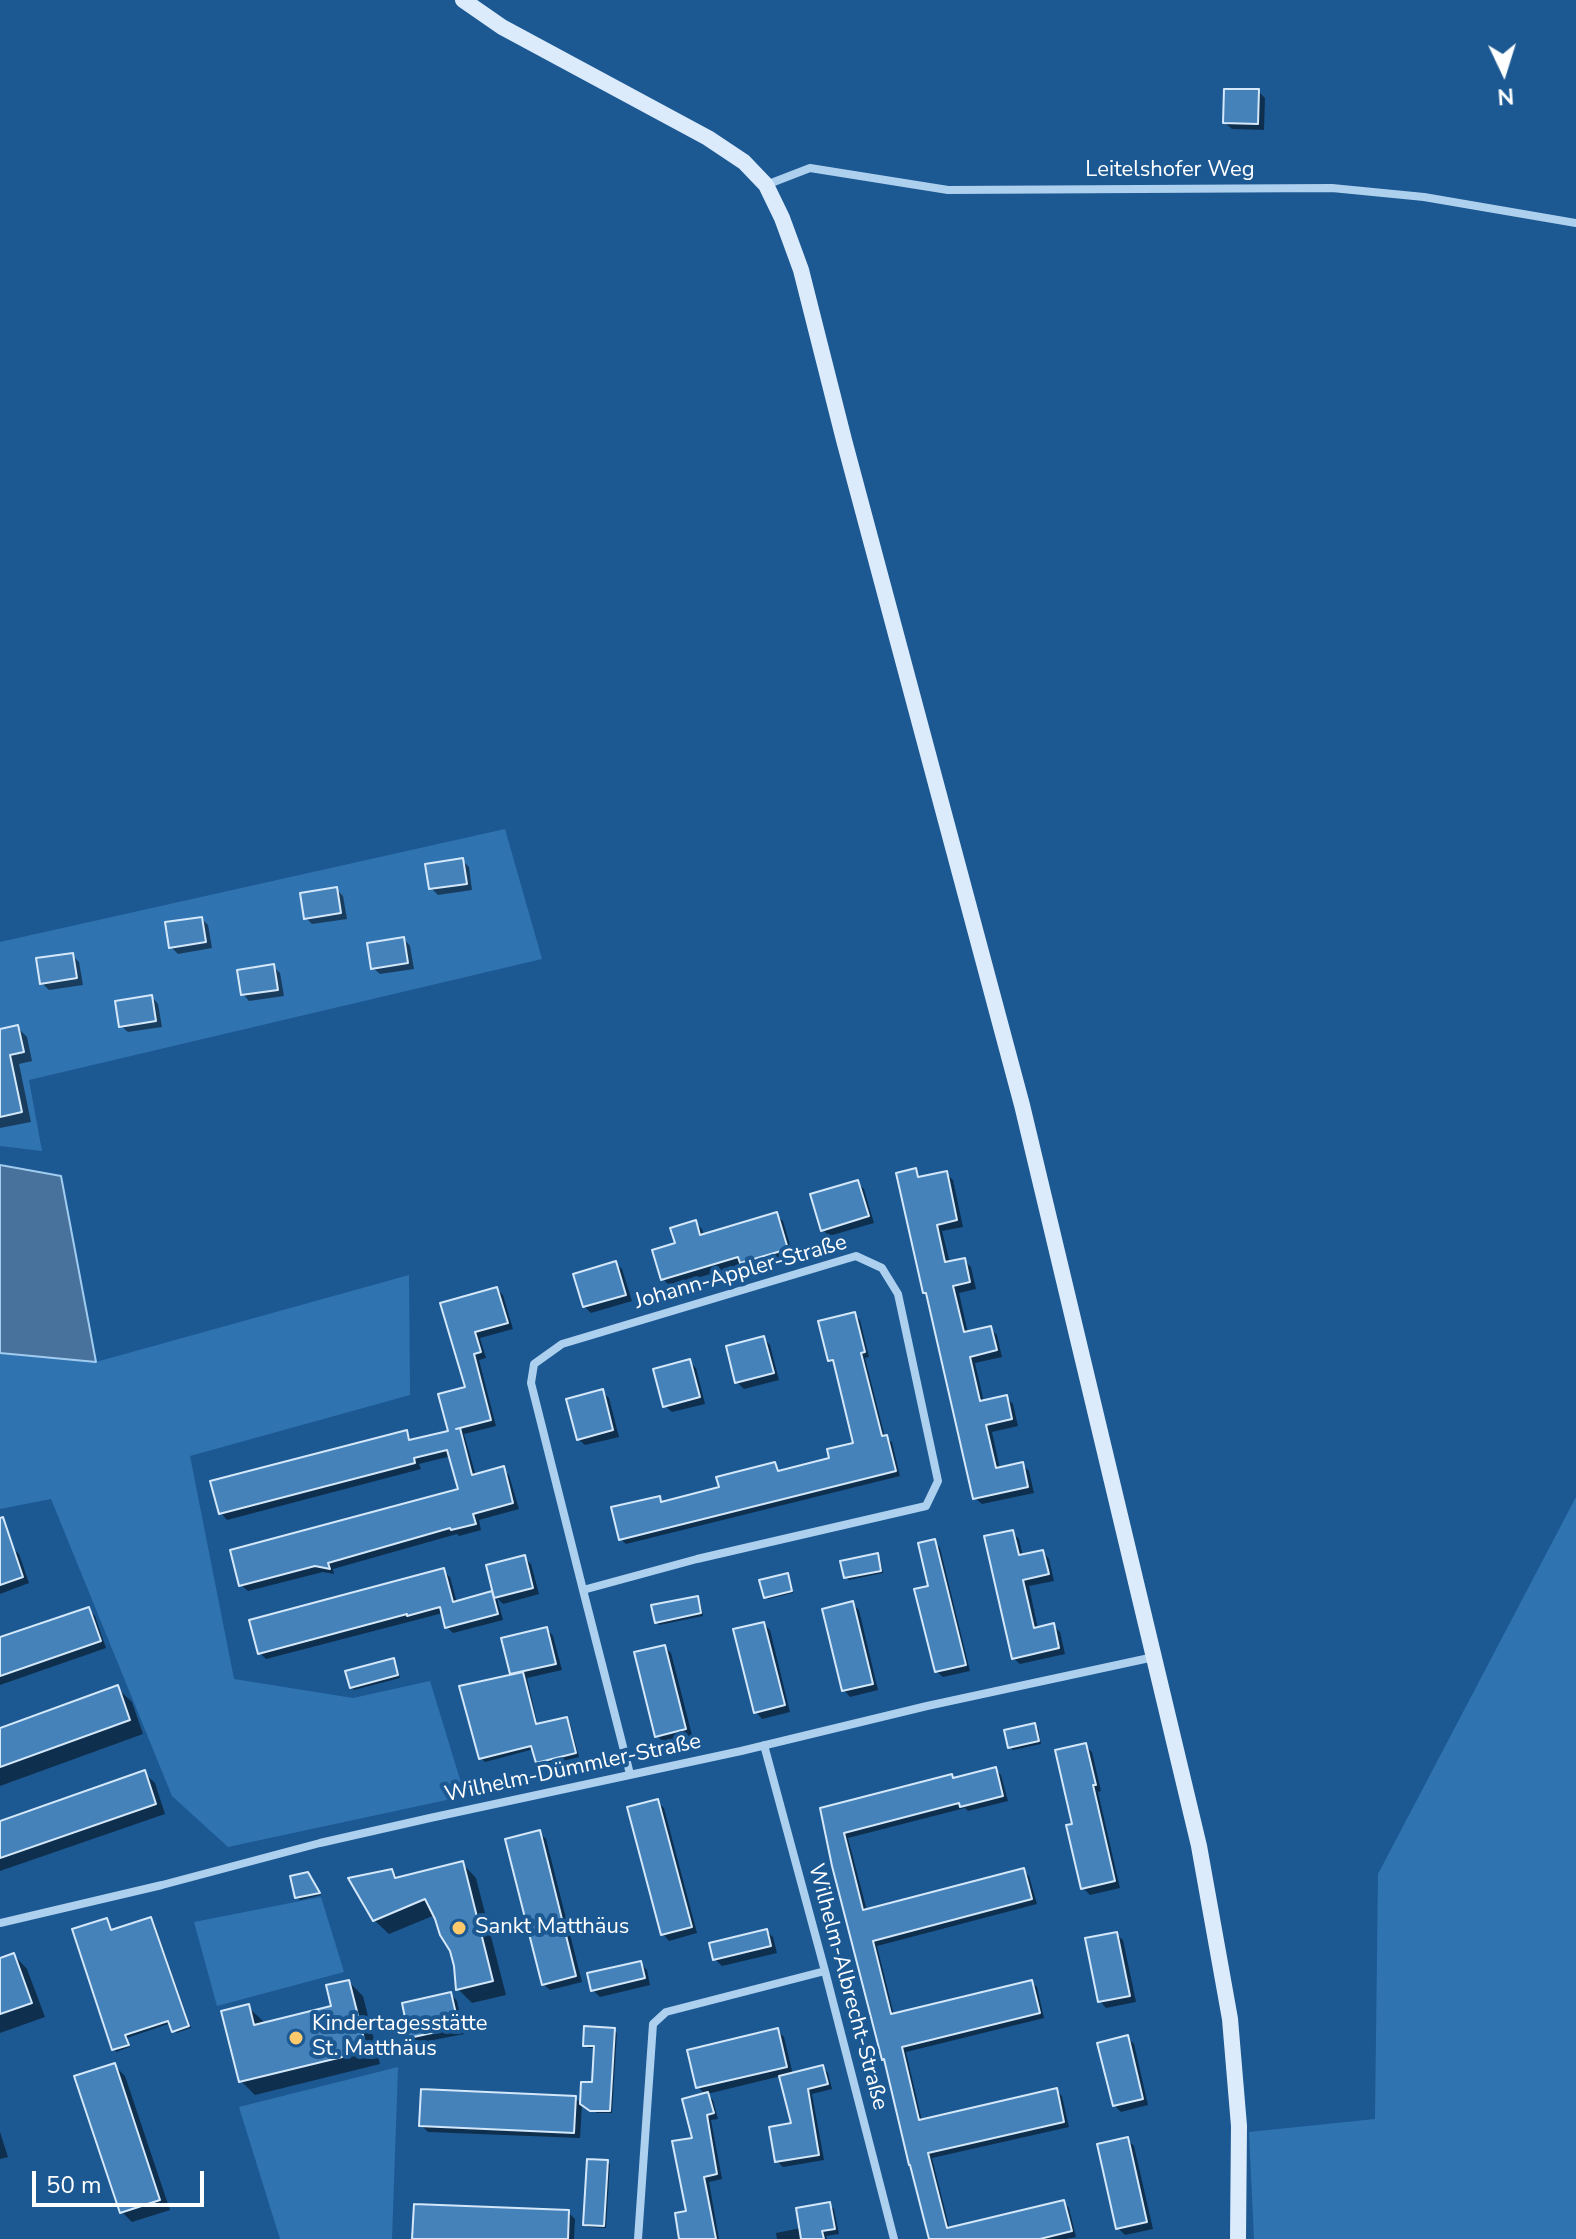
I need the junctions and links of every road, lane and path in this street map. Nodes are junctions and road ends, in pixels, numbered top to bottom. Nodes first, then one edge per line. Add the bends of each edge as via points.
1 (463, 0) edge
2 (766, 185) junction
3 (1576, 223) edge
4 (583, 1590) junction
5 (1155, 1657) junction
6 (764, 1745) junction
7 (630, 1774) junction
8 (0, 1923) edge
9 (825, 1971) junction
10 (638, 2239) edge
11 (894, 2239) edge
12 (1238, 2239) edge

1 - 2 main road via 502,27 708,138 744,162
2 - 3 street, Leitelshofer Weg via 810,168 948,190 1332,188 1424,197
2 - 5 main road via 801,270 1018,1089
4 - 4 street, Johann-Appler-Straße via 531,1383 534,1364 562,1344 856,1256 882,1268 898,1294 938,1481 926,1506
4 - 7 street, Johann-Appler-Straße
5 - 6 street, Wilhelm-Dümmler-Straße
5 - 12 main road via 1199,1846 1230,2019 1239,2126
6 - 7 street, Wilhelm-Dümmler-Straße
6 - 9 street, Wilhelm-Albrecht-Straße
7 - 8 street, Wilhelm-Dümmler-Straße via 320,1843
9 - 10 street via 666,2012 653,2024
9 - 11 street, Wilhelm-Albrecht-Straße

